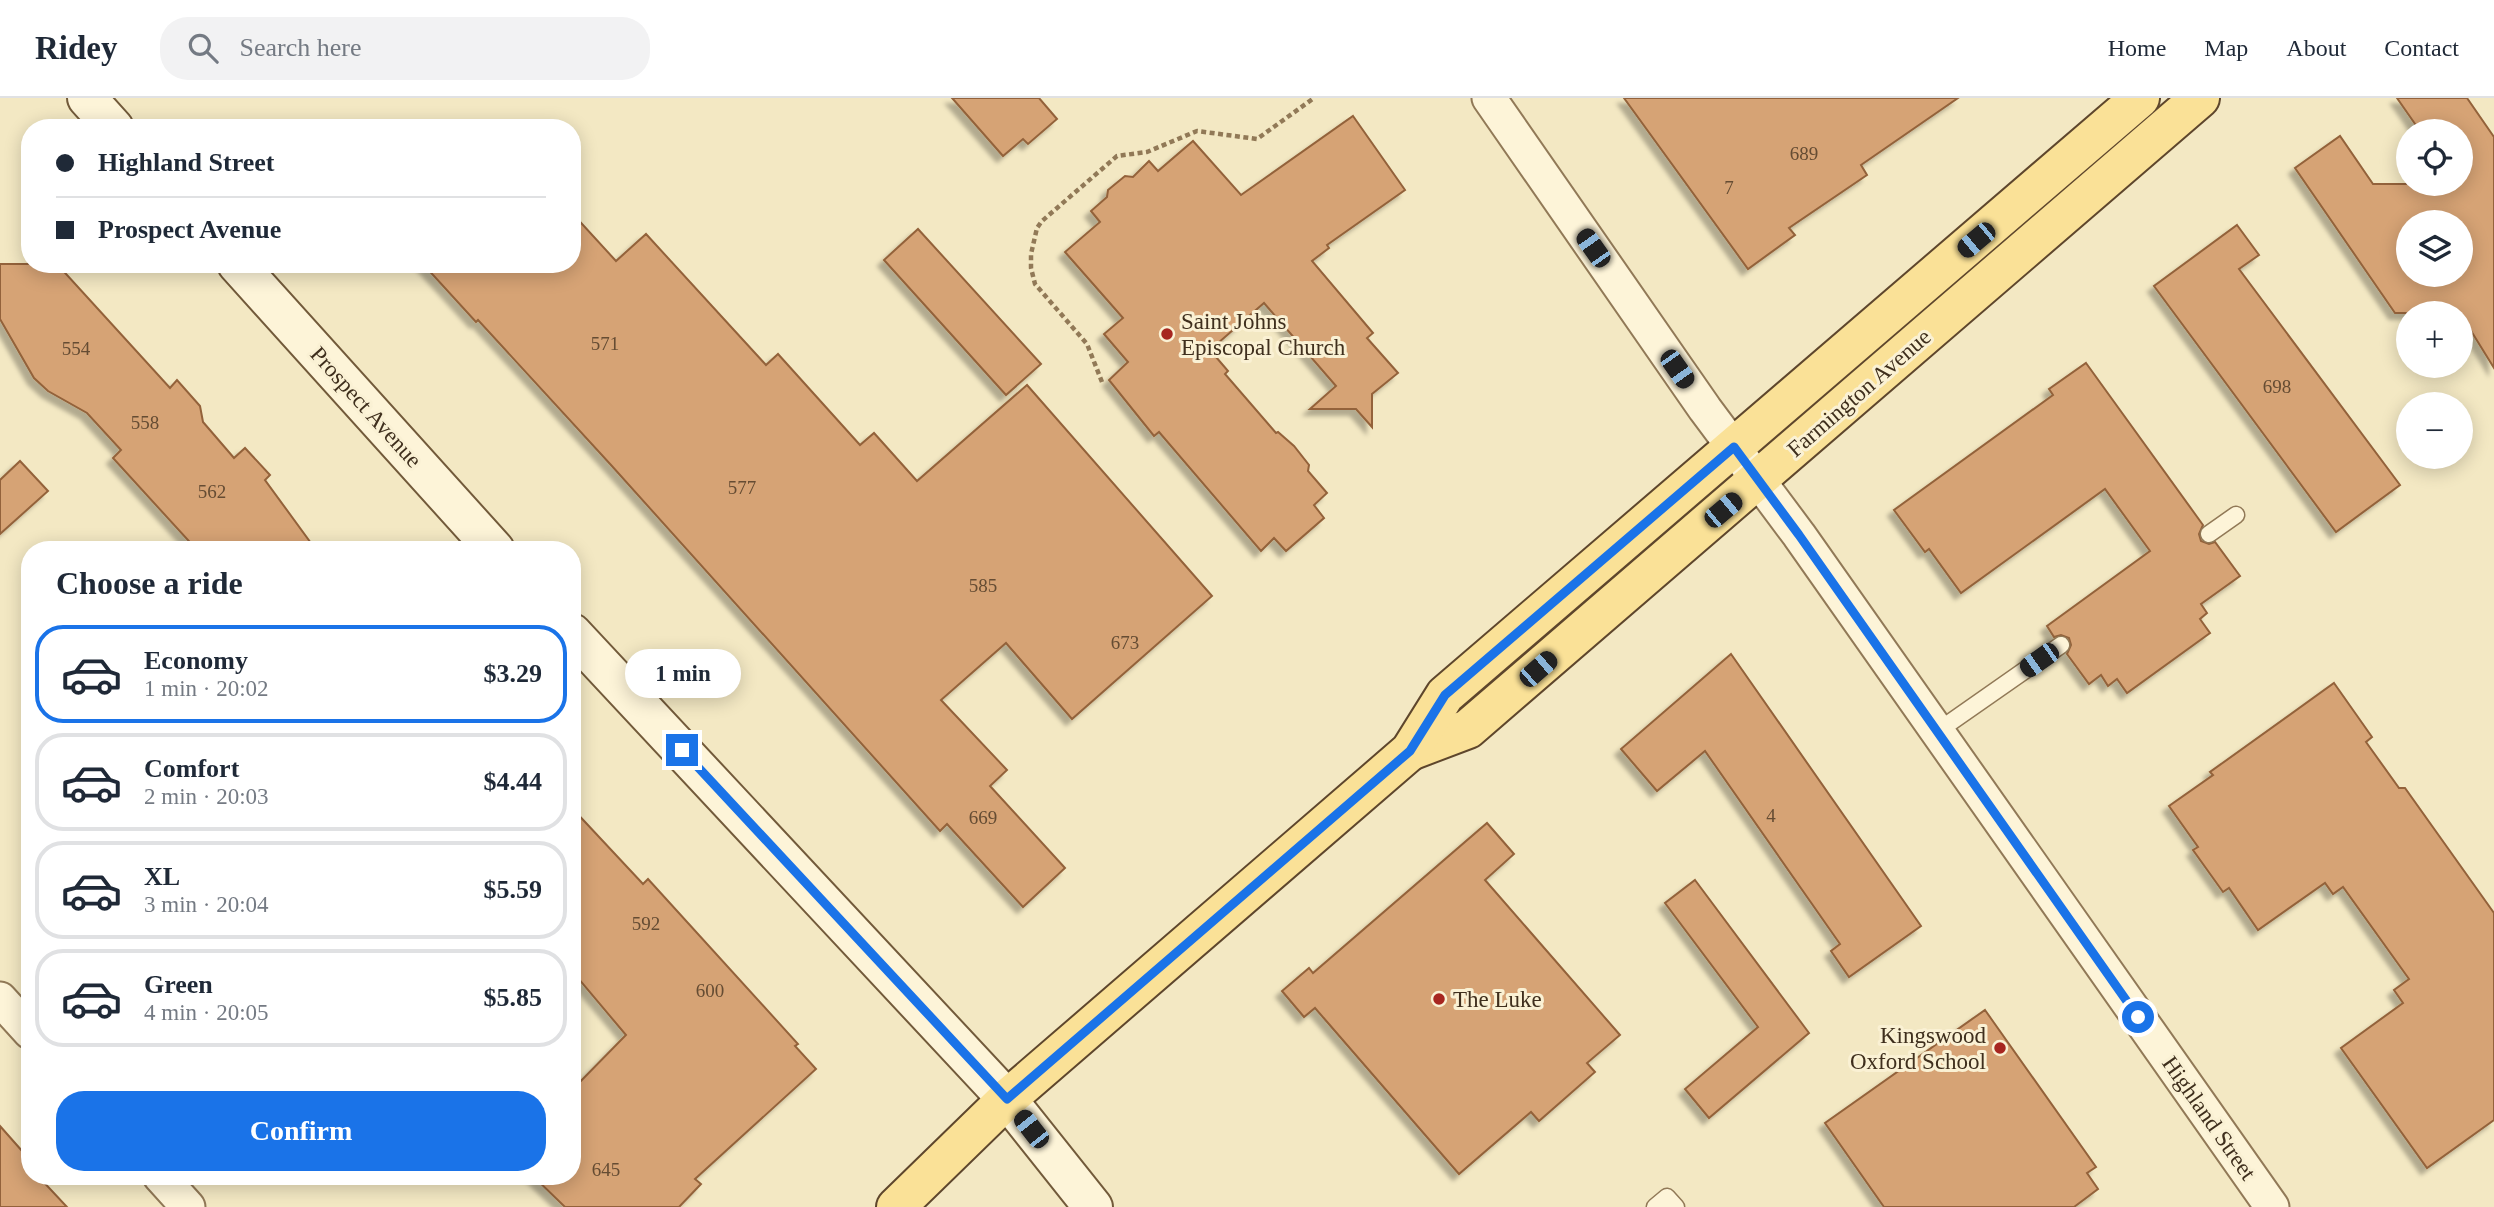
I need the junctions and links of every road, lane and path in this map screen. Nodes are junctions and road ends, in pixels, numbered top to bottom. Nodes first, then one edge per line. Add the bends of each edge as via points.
1 (87, 98) edge
2 (1314, 98) edge
3 (1489, 98) edge
4 (2140, 98) edge
5 (2200, 98) edge
6 (106, 119) edge
7 (245, 273) edge
8 (1101, 383) dead end
9 (1734, 447) junction
10 (1759, 480) junction
11 (2236, 515) dead end
12 (2209, 534) dead end
13 (487, 541) edge
14 (581, 643) edge
15 (2061, 645) dead end
16 (1938, 731) junction
17 (1410, 751) junction
18 (0, 999) edge
19 (21, 1022) edge
20 (1007, 1099) junction
21 (168, 1185) edge
22 (188, 1207) edge
23 (896, 1207) edge
24 (1093, 1207) edge
25 (1655, 1207) edge
26 (1676, 1207) edge
27 (2272, 1207) edge

1 - 6 main road
2 - 8 path via 1257,139 1197,131 1147,152 1117,156 1042,220 1031,254 1032,276 1087,344
3 - 9 street, Highland Street
4 - 9 main road, Farmington Avenue
5 - 10 main road, Farmington Avenue
7 - 13 main road, Prospect Avenue
9 - 10 street, Highland Street
9 - 17 main road, Farmington Avenue via 1445,695
10 - 16 street, Highland Street
10 - 17 main road, Farmington Avenue via 1468,729
11 - 12 lane
14 - 20 main road
15 - 16 lane
16 - 27 street, Highland Street
17 - 20 main road, Farmington Avenue
18 - 19 street
20 - 23 main road, Farmington Avenue
20 - 24 main road
21 - 22 street
25 - 26 lane via 1667,1197

